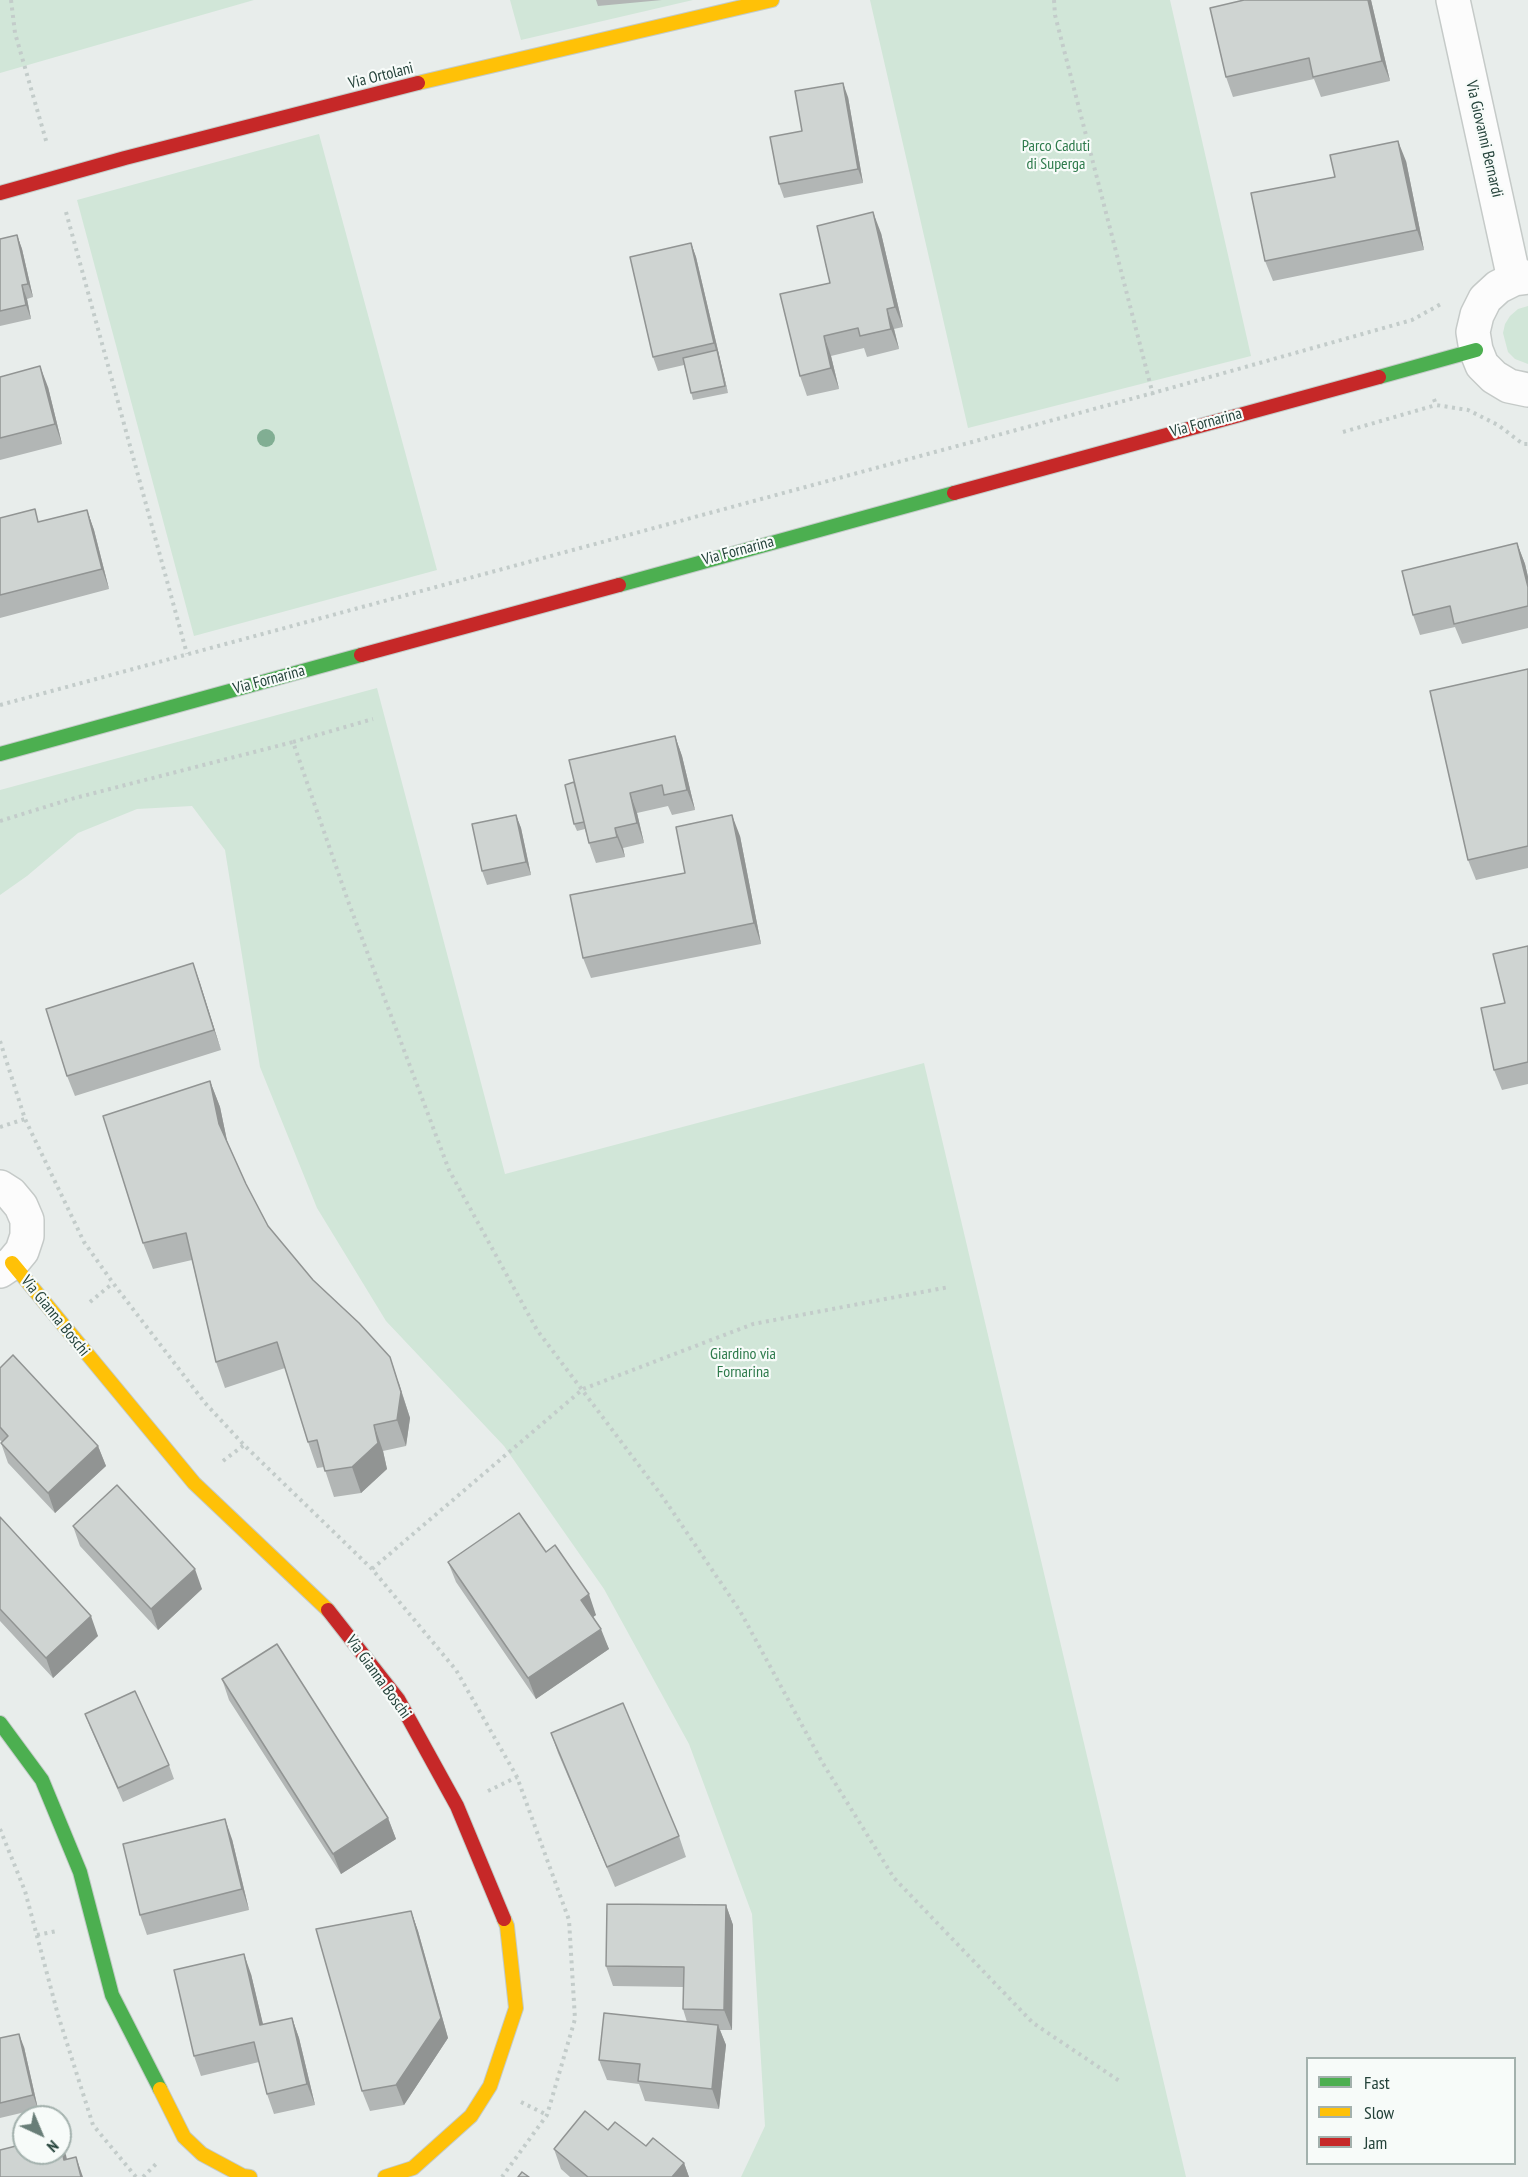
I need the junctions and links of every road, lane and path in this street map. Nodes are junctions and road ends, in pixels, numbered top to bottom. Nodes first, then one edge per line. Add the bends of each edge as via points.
1 (11, 0) edge
2 (772, 0) edge
3 (1054, 0) edge
4 (1453, 0) edge
5 (56, 177) junction
6 (0, 193) edge
7 (1521, 278) edge
8 (1412, 320) dead end
9 (1476, 350) junction
10 (1528, 390) edge
11 (1153, 393) junction
12 (1436, 405) dead end
13 (1343, 432) dead end
14 (1163, 434) junction
15 (187, 654) junction
16 (0, 705) edge
17 (373, 719) dead end
18 (293, 742) junction
19 (0, 754) edge
20 (0, 821) edge
21 (0, 1041) edge
22 (25, 1119) junction
23 (0, 1127) edge
24 (0, 1187) edge
25 (6, 1267) edge
26 (113, 1283) dead end
27 (949, 1287) dead end
28 (583, 1389) junction
29 (372, 1569) dead end
30 (0, 1723) edge
31 (0, 1829) edge
32 (1121, 2082) dead end
33 (136, 2177) edge
34 (250, 2177) edge
35 (385, 2177) edge

1 - 5 path via 15,33
2 - 5 street, Via Ortolani via 471,70
3 - 11 path
4 - 7 street, Via Giovanni Bernardi
5 - 6 street, Via Ortolani
5 - 15 path
7 - 9 street via 1498,287 1485,299 1473,332
8 - 11 path
9 - 10 street via 1482,365 1494,377 1509,386
9 - 14 street, Via Fornarina
11 - 14 path
11 - 15 path
12 - 13 path
14 - 19 street, Via Fornarina
15 - 16 path
17 - 18 path
18 - 20 path
18 - 28 path via 449,1170 537,1330
21 - 22 path
22 - 23 path
22 - 26 path via 84,1242
24 - 25 street, Via Gianna Boschi via 21,1206 27,1220 22,1251
25 - 35 street, Via Gianna Boschi via 194,1483 328,1610 398,1699 458,1806 507,1926 516,2008 490,2086 471,2116 413,2168
27 - 28 path via 753,1324
28 - 29 path
28 - 32 path via 740,1611 822,1762 894,1878 1033,2023
30 - 34 street via 42,1780 80,1872 112,1995 184,2137 202,2154
31 - 33 path via 25,1891 93,2125

